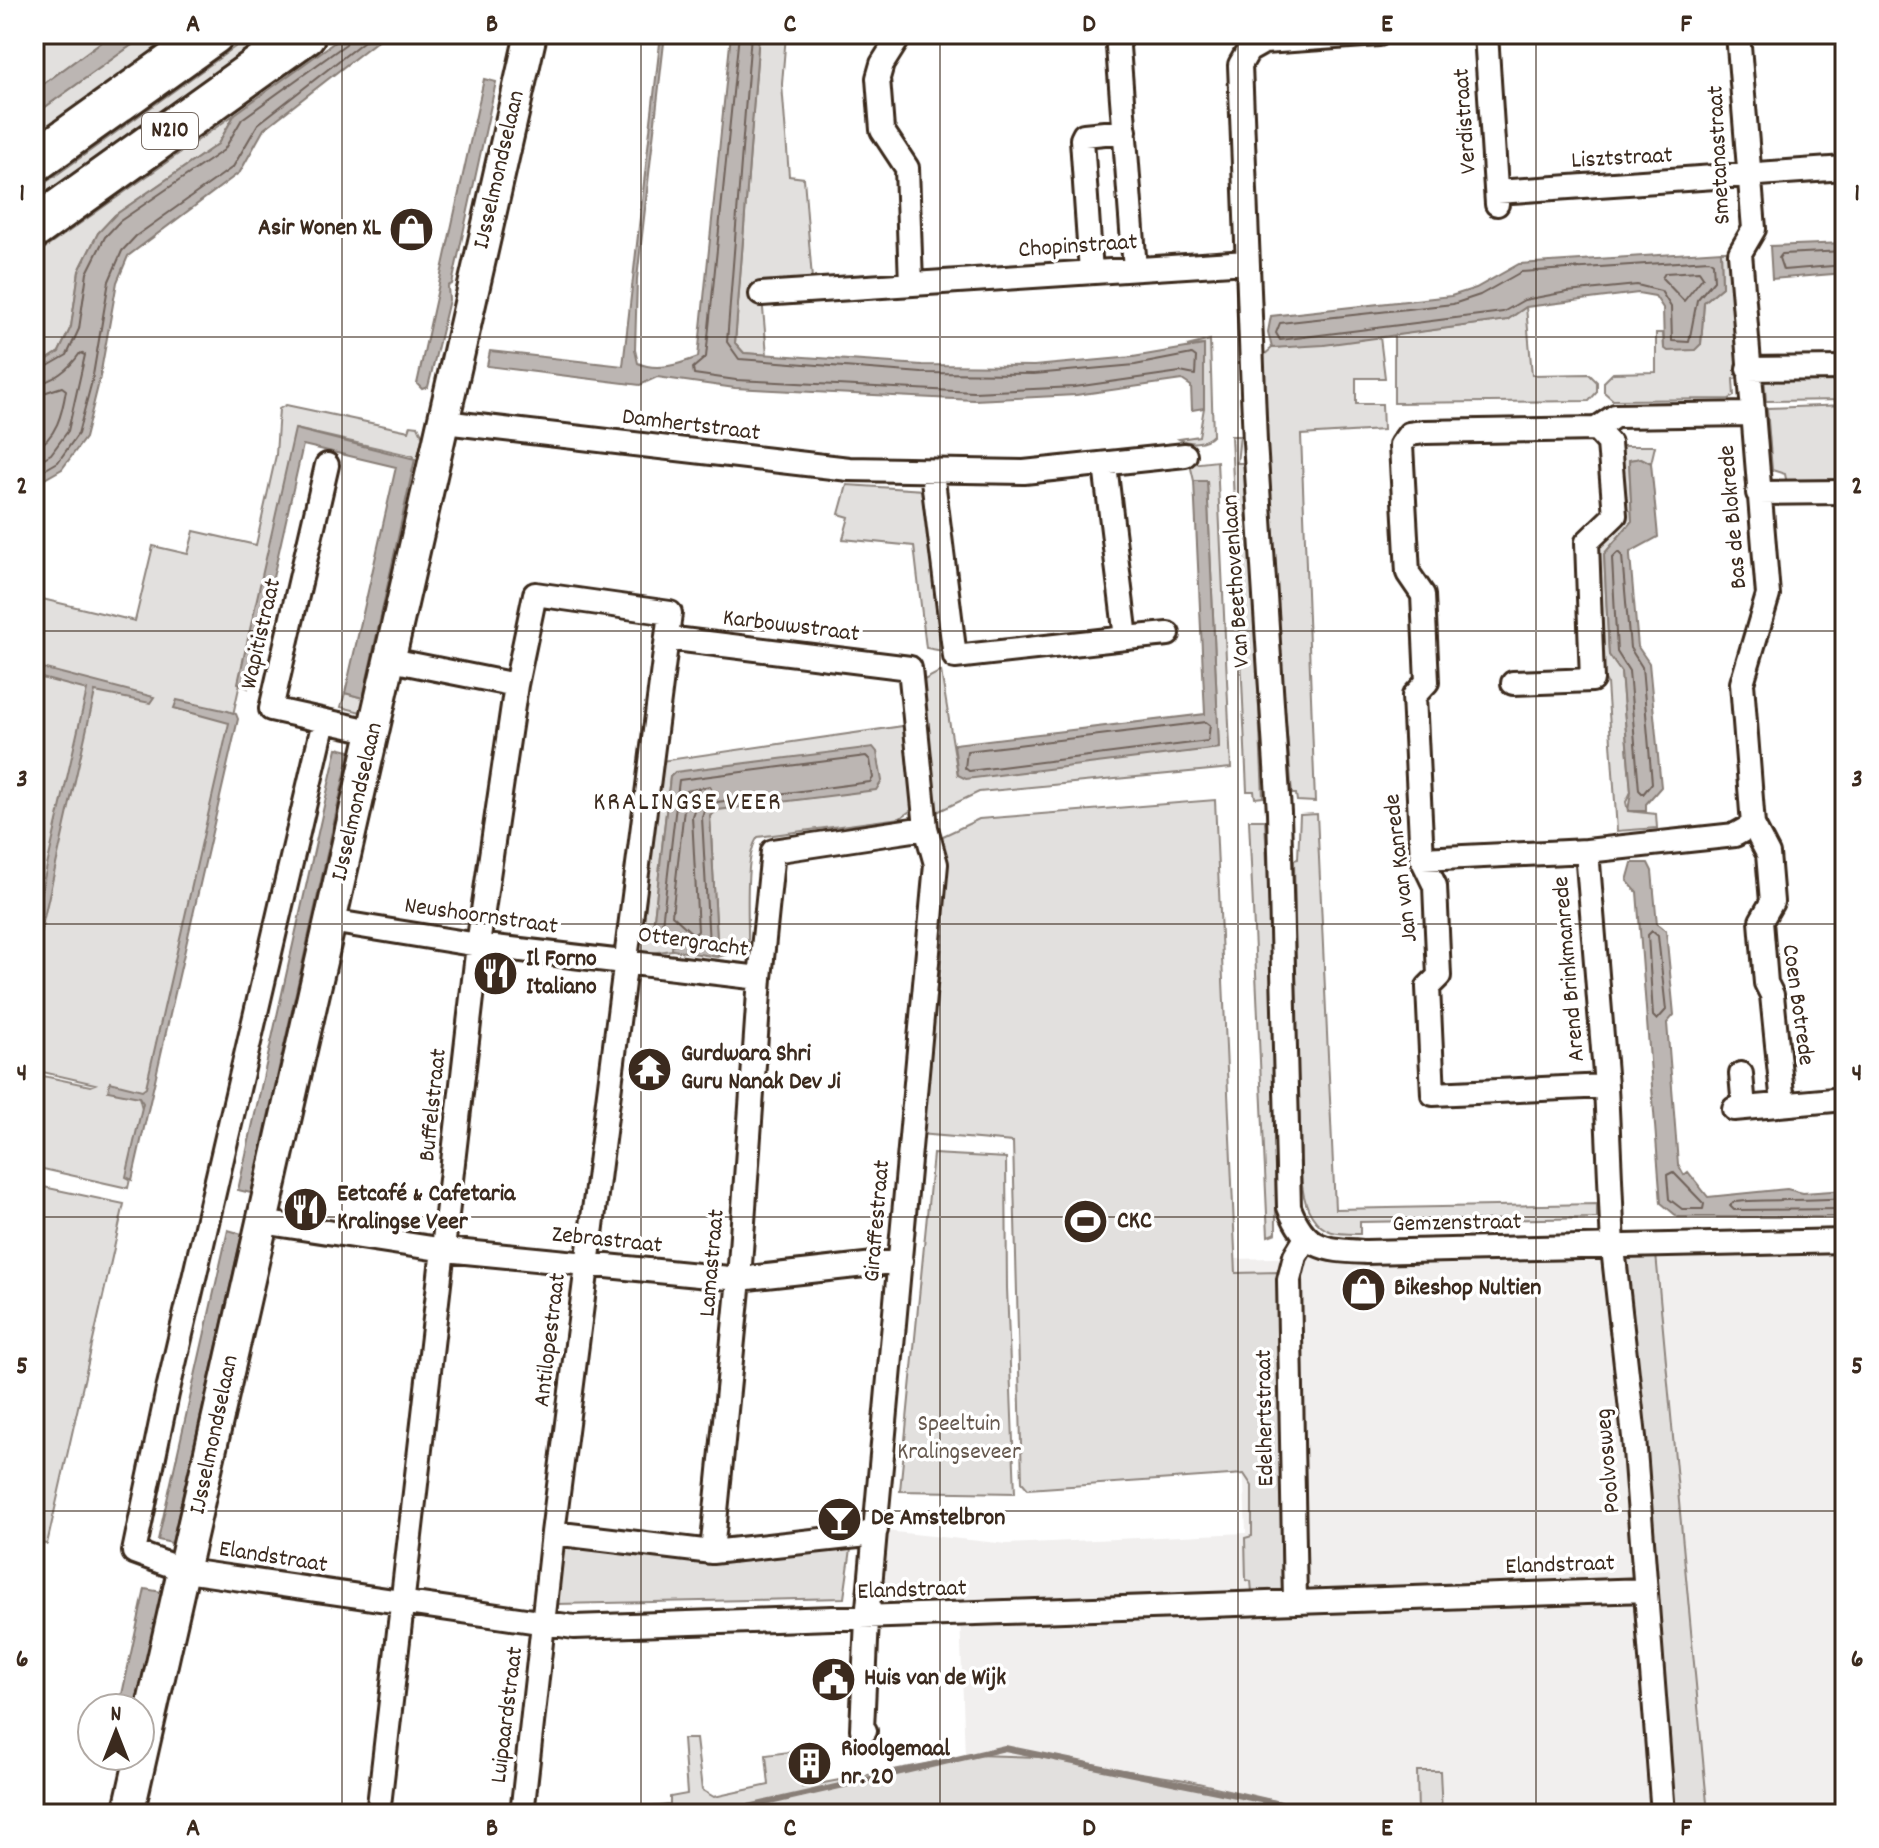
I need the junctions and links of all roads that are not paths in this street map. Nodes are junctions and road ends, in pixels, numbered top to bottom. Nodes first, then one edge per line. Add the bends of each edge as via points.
1 (213, 34) edge
2 (305, 34) edge
3 (531, 34) edge
4 (901, 34) edge
5 (1379, 34) edge
6 (1486, 34) edge
7 (1738, 34) edge
8 (1118, 47) dead end
9 (1125, 131) junction
10 (34, 162) edge
11 (1845, 168) edge
12 (1750, 177) junction
13 (1497, 198) joint
14 (34, 228) edge
15 (1247, 262) junction
16 (1135, 269) junction
17 (1091, 272) junction
18 (911, 284) junction
19 (761, 294) dead end
20 (1845, 368) edge
21 (1748, 369) junction
22 (1751, 414) junction
23 (444, 422) junction
24 (1596, 429) junction
25 (1185, 455) dead end
26 (327, 465) dead end
27 (1105, 465) junction
28 (932, 472) junction
29 (1845, 492) edge
30 (1758, 493) junction
31 (1168, 634) dead end
32 (667, 638) junction
33 (1126, 638) junction
34 (391, 660) junction
35 (1513, 683) dead end
36 (516, 685) junction
37 (324, 721) junction
38 (375, 732) junction
39 (1753, 825) junction
40 (926, 828) junction
41 (1587, 851) junction
42 (1422, 859) junction
43 (330, 921) junction
44 (478, 945) junction
45 (624, 962) junction
46 (760, 978) junction
47 (1741, 1074) dead end
48 (1606, 1086) junction
49 (1845, 1099) edge
50 (1783, 1104) junction
51 (262, 1222) junction
52 (1306, 1238) junction
53 (1845, 1241) edge
54 (1613, 1248) junction
55 (445, 1250) junction
56 (901, 1261) junction
57 (586, 1265) junction
58 (739, 1279) junction
59 (876, 1530) junction
60 (553, 1533) junction
61 (712, 1552) junction
62 (186, 1571) junction
63 (1645, 1590) junction
64 (1295, 1601) junction
65 (404, 1605) junction
66 (867, 1619) junction
67 (545, 1622) junction
68 (865, 1731) dead end
69 (128, 1814) edge
70 (378, 1814) edge
71 (522, 1814) edge
72 (1663, 1814) edge

1 - 10 highway, N210
2 - 14 highway, N210
3 - 23 street, IJsselmondselaan
4 - 18 street via 878,78 882,130 907,168
5 - 15 street, Van Beethovenlaan via 1264,42 1248,51 1240,65
6 - 13 street, Verdistraat
7 - 12 street, Smetanastraat
8 - 9 street
9 - 16 street
9 - 17 street via 1082,139
11 - 12 street, Lisztstraat
12 - 13 street, Lisztstraat
12 - 21 street, Smetanastraat via 1754,229 1740,253
15 - 16 street, Chopinstraat
15 - 52 street, Van Beethovenlaan via 1279,812 1289,1207
16 - 17 street, Chopinstraat
17 - 18 street, Chopinstraat
18 - 19 street, Chopinstraat
20 - 21 street
21 - 22 street, Smetanastraat
22 - 24 street, Jan van Kanrede via 1615,416
22 - 30 street, Bas de Blokrede
23 - 28 street, Damhertstraat via 800,465
23 - 34 street, IJsselmondselaan
24 - 35 street via 1609,443 1615,515 1587,542 1592,680
24 - 42 street, Jan van Kanrede via 1424,432 1409,434 1401,445 1408,573 1423,595 1427,682 1414,696
25 - 27 street, Damhertstraat
26 - 37 street, Wapitistraat via 271,709
27 - 28 street, Damhertstraat
27 - 33 street
28 - 33 street via 955,657
29 - 30 street
30 - 39 street, Bas de Blokrede via 1768,595 1742,683
31 - 33 street
32 - 36 street, Buffelstraat via 670,613 535,594
32 - 40 street, Karbouwstraat via 910,668
32 - 45 street, Ottergracht
34 - 36 street
34 - 38 street, IJsselmondselaan
36 - 44 street, Buffelstraat
37 - 38 street, Wapitistraat
37 - 62 street, IJsselmondselaan via 134,1552
38 - 43 street, IJsselmondselaan
39 - 41 street via 1735,835
39 - 50 street, Coen Botrede via 1768,854 1772,902 1761,921
40 - 46 street, Ottergracht via 773,851
40 - 56 street, Giraffestraat via 936,864
41 - 42 street, Arend Brinkmanrede
41 - 48 street, Arend Brinkmanrede
42 - 48 street, Jan van Kanrede via 1435,886 1439,976 1428,987 1433,1094
43 - 44 street, Neushoornstraat
43 - 51 street, IJsselmondselaan
44 - 45 street, Neushoornstraat
44 - 55 street, Buffelstraat
45 - 46 street, Ottergracht
45 - 57 street, Antilopestraat
46 - 58 street, Lamastraat
47 - 50 street, Coen Botrede via 1739,1108
48 - 54 street, Arend Brinkmanrede
49 - 50 street, Coen Botrede
51 - 55 street, Zebrastraat
51 - 62 street, IJsselmondselaan
52 - 54 street, Gemzenstraat via 1330,1250 1366,1252
52 - 64 street, Edelhertstraat via 1289,1280
53 - 54 street, Gemzenstraat
54 - 63 street, Poolvosweg
55 - 57 street, Zebrastraat
55 - 65 street, Buffelstraat
56 - 58 street, Zebrastraat
56 - 59 street, Giraffestraat
57 - 58 street, Zebrastraat
57 - 60 street, Antilopestraat
58 - 61 street, Lamastraat
59 - 61 street
59 - 66 street, Giraffestraat
60 - 61 street
60 - 67 street, Antilopestraat
62 - 65 street, Elandstraat
62 - 69 street, IJsselmondselaan
63 - 64 street, Elandstraat
63 - 72 street, Poolvosweg
64 - 66 street, Elandstraat
65 - 67 street, Elandstraat
65 - 70 street, Buffelstraat
66 - 67 street, Elandstraat via 574,1627
66 - 68 street, Giraffestraat
67 - 71 street, Luipaardstraat

